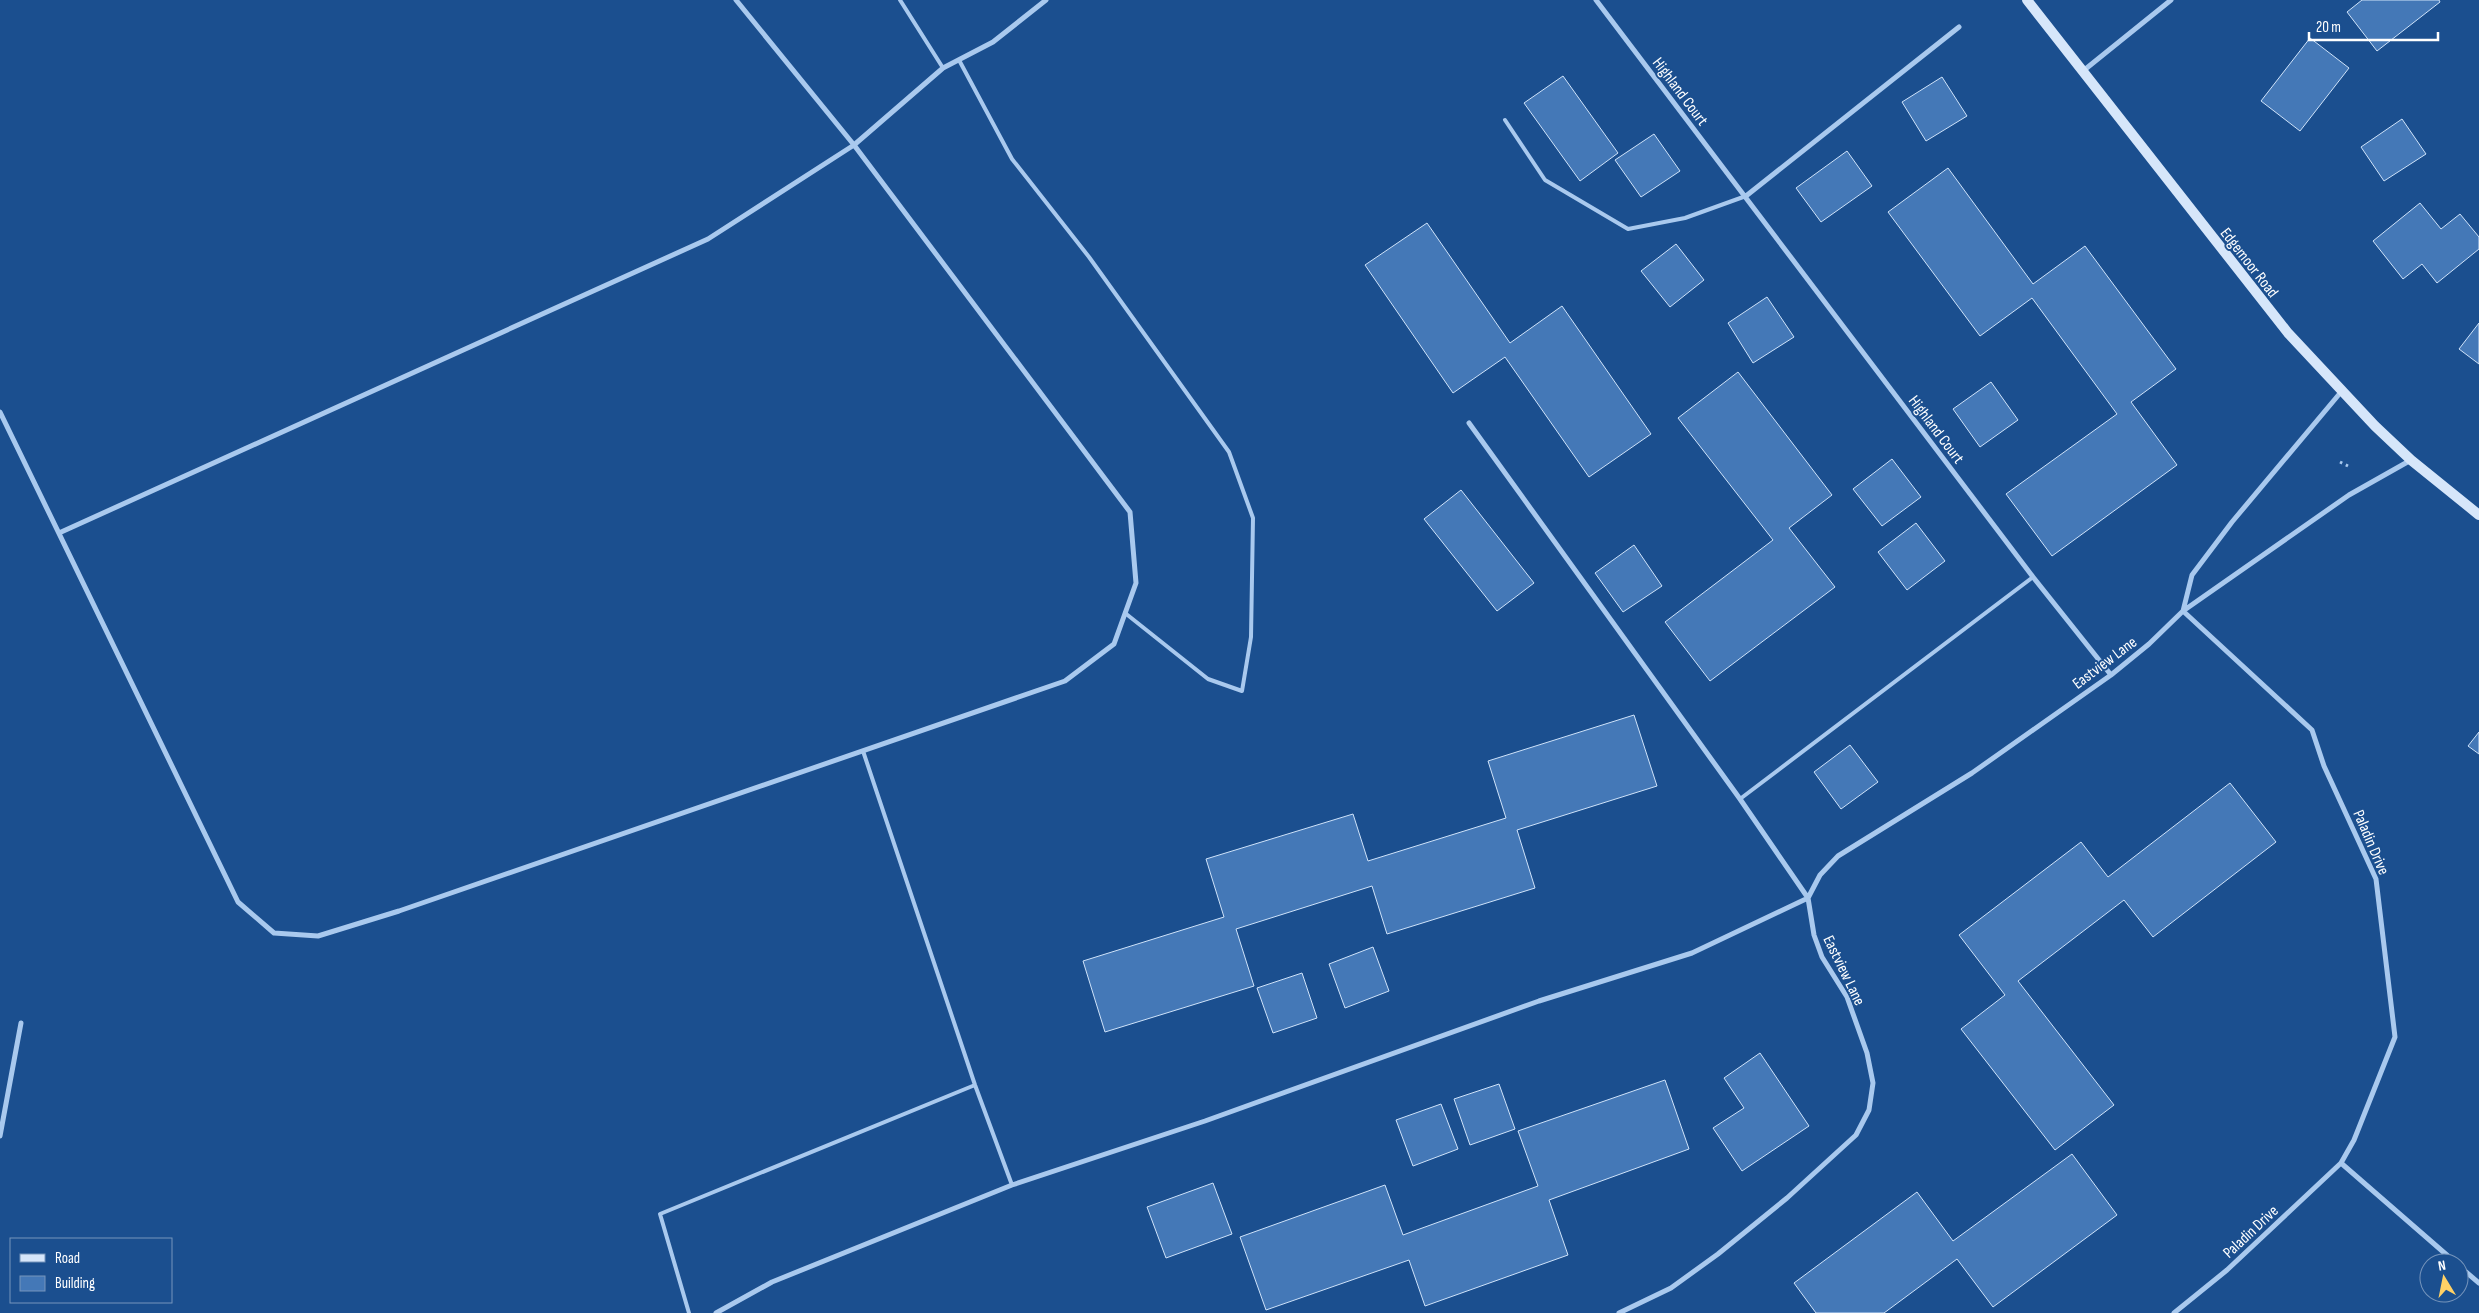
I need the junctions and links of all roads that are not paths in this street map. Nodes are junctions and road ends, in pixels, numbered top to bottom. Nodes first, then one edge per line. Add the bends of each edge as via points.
1 (736, 0) edge
2 (900, 0) edge
3 (1046, 0) edge
4 (1596, 0) edge
5 (2027, 0) edge
6 (2171, 0) edge
7 (1959, 27) dead end
8 (959, 60) junction
9 (943, 68) junction
10 (2082, 72) junction
11 (1505, 120) dead end
12 (854, 145) junction
13 (1746, 196) junction
14 (2341, 392) junction
15 (0, 412) edge
16 (1469, 423) dead end
17 (2411, 460) junction
18 (2479, 515) edge
19 (59, 533) junction
20 (2033, 577) junction
21 (2183, 611) junction
22 (1125, 613) junction
23 (2111, 675) junction
24 (863, 751) junction
25 (1740, 799) junction
26 (1808, 898) junction
27 (21, 1024) dead end
28 (976, 1085) junction
29 (0, 1136) edge
30 (2340, 1164) junction
31 (1012, 1185) junction
32 (2444, 1253) edge
33 (2469, 1274) edge
34 (2479, 1283) edge
35 (689, 1313) edge
36 (716, 1313) edge
37 (1619, 1313) edge
38 (2174, 1313) edge

1 - 12 street
2 - 9 lane
3 - 8 street via 993,42
4 - 13 street, Highland Court
5 - 10 main road, Edgemoor Road
6 - 10 street
7 - 13 street
8 - 9 street
8 - 22 lane via 1012,159 1089,257 1229,452 1253,518 1251,637 1242,691 1208,679
9 - 12 street
10 - 14 main road, Edgemoor Road via 2238,272
11 - 13 lane via 1545,180 1628,229 1685,218
12 - 19 street via 708,239
12 - 22 street via 1130,512 1136,583
13 - 20 street, Highland Court
14 - 17 main road, Edgemoor Road
14 - 21 street via 2192,575
15 - 19 street
16 - 25 street
17 - 18 main road, Edgemoor Road
17 - 21 street, Eastview Lane via 2349,495
19 - 24 street via 238,902 274,933 318,936 399,911
20 - 23 street, Highland Court
20 - 25 lane
21 - 23 street, Eastview Lane
21 - 30 street, Paladin Drive via 2312,730 2324,766 2376,879 2395,1037 2354,1140
22 - 24 street via 1114,644 1066,681
23 - 26 street, Eastview Lane via 1972,773 1838,856 1820,875
24 - 28 lane
25 - 26 street
26 - 31 street via 1692,953 1539,1001 1205,1121
26 - 37 street, Eastview Lane via 1814,935 1822,958 1847,997 1867,1053 1873,1083 1869,1110 1856,1135 1780,1204 1671,1288
27 - 29 street
28 - 31 lane
28 - 35 lane via 660,1214
30 - 32 street
30 - 38 street, Paladin Drive via 2227,1270
31 - 36 street via 772,1282
33 - 34 street

